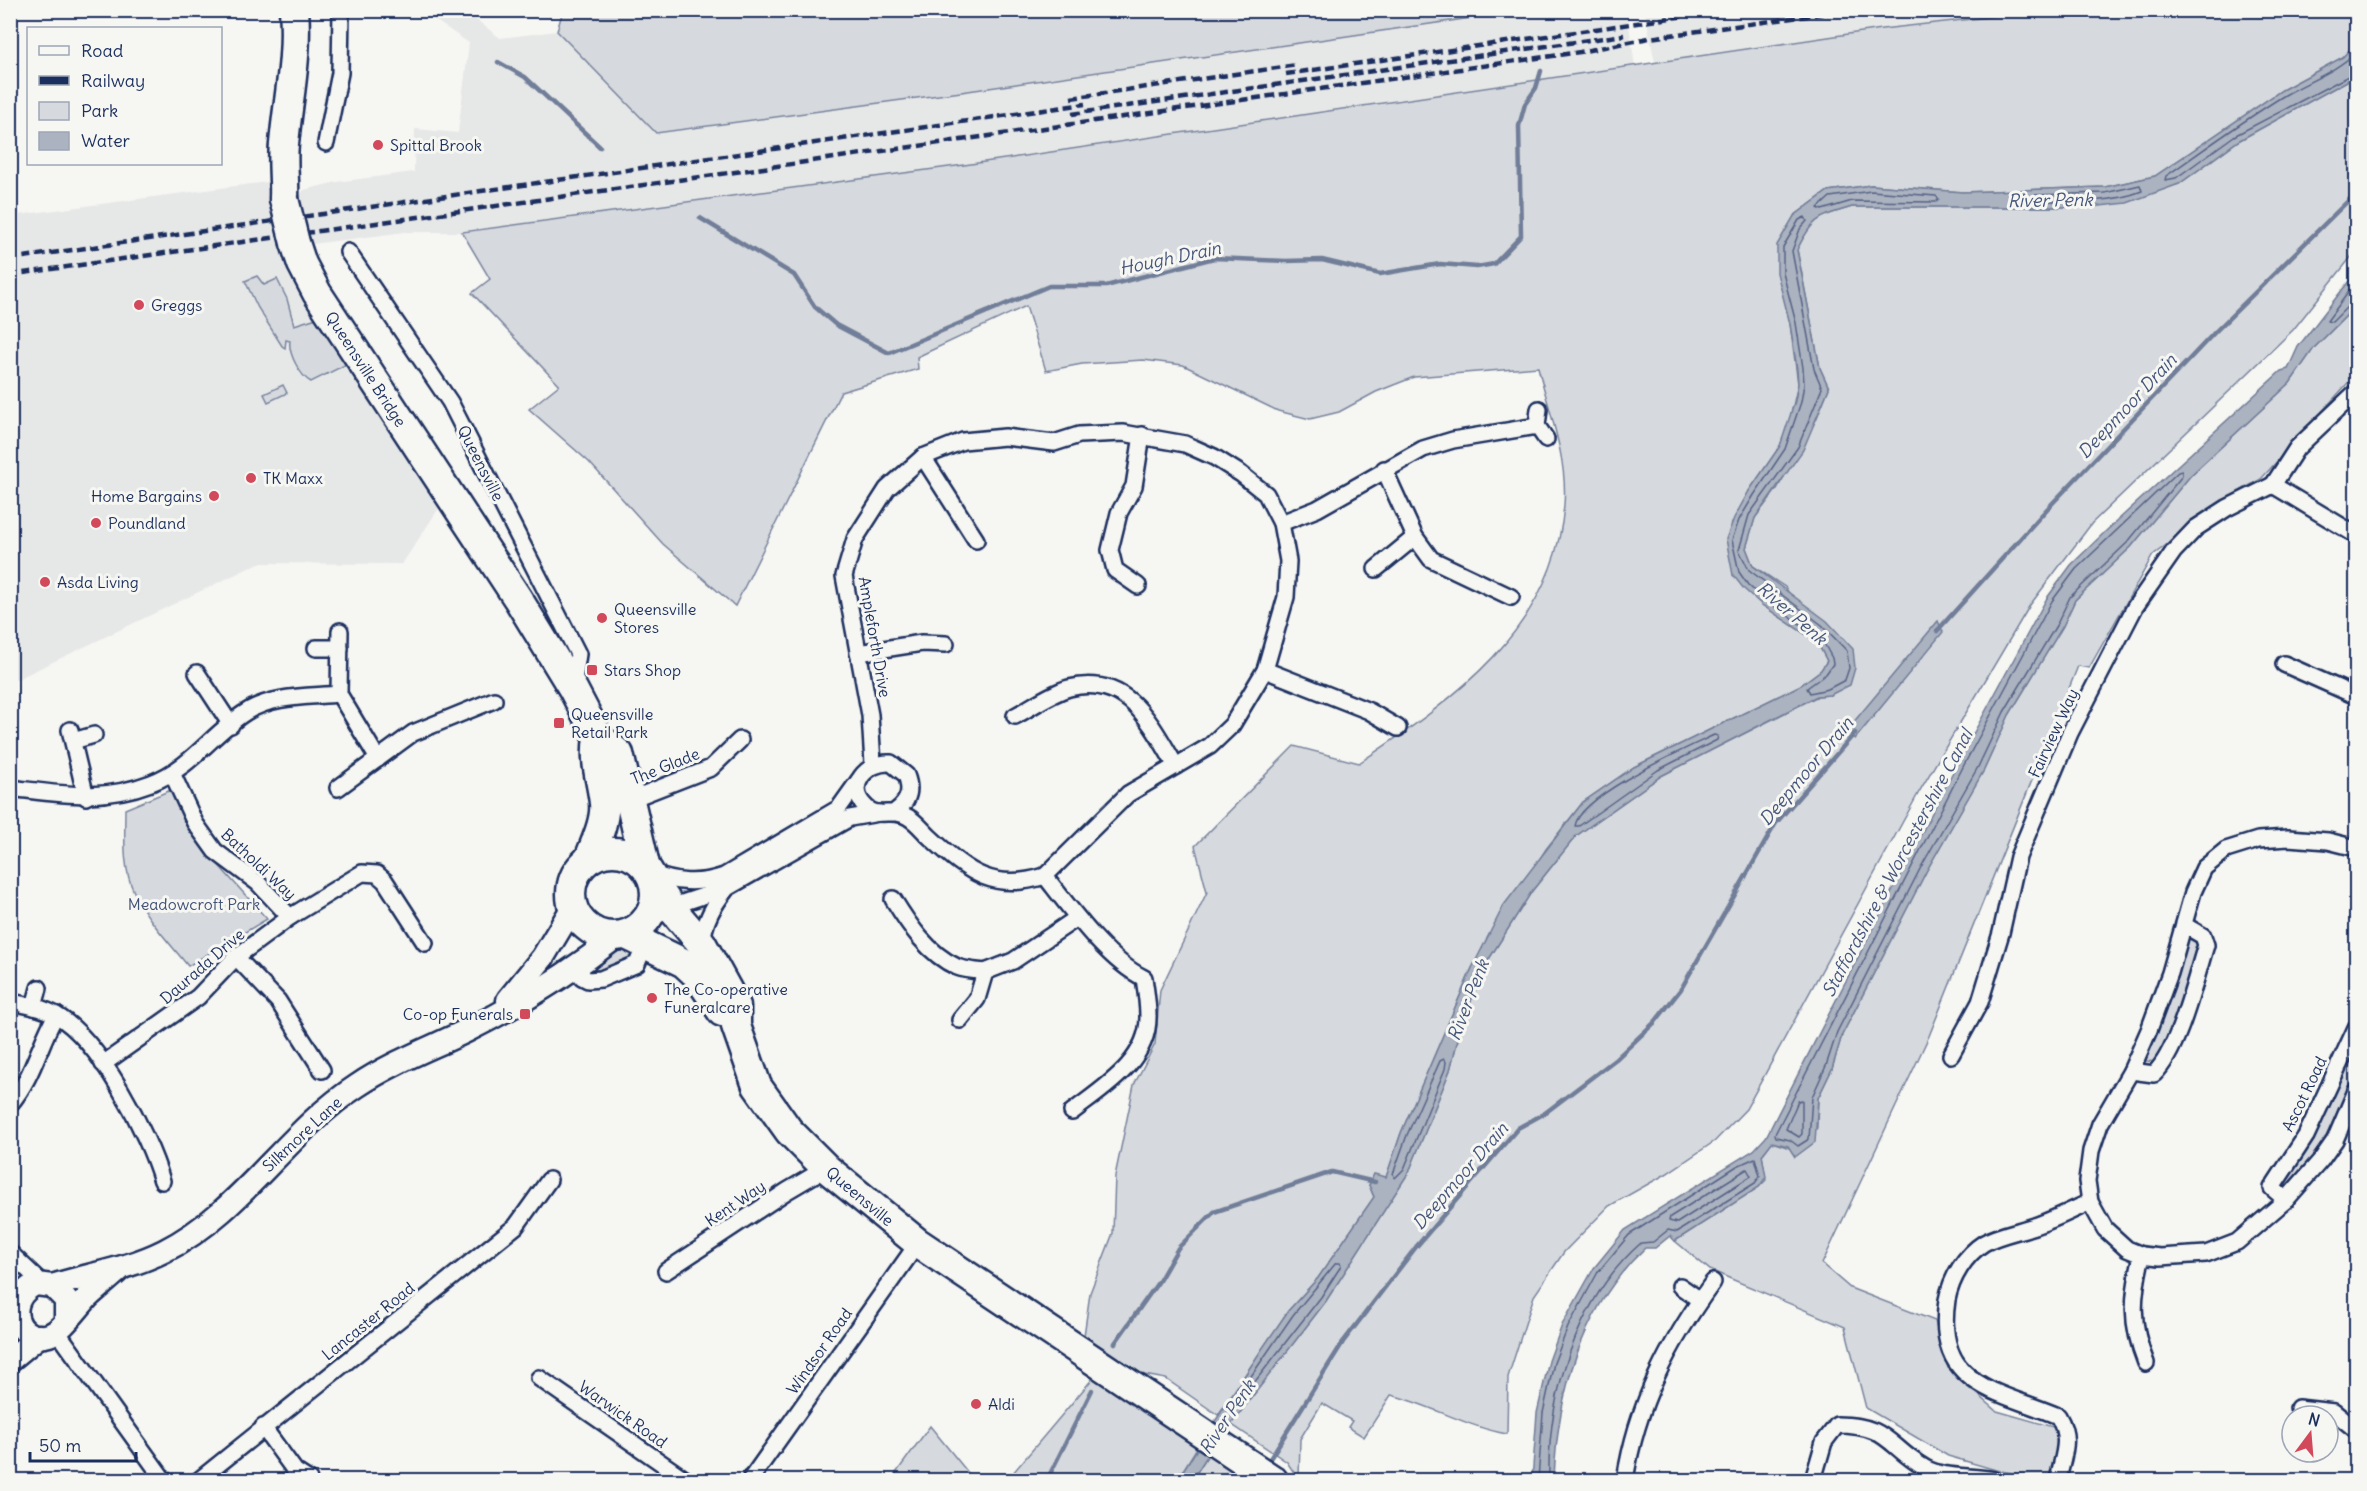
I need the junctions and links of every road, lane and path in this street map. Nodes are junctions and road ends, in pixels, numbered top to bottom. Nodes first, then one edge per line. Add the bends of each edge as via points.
1 (294, 10) edge
2 (341, 10) edge
3 (326, 143) dead end
4 (348, 252) dead end
5 (2356, 392) edge
6 (1539, 409) dead end
7 (1537, 426) junction
8 (1142, 435) junction
9 (1545, 440) dead end
10 (923, 457) junction
11 (1384, 469) junction
12 (2273, 485) junction
13 (1281, 523) junction
14 (2356, 535) edge
15 (1415, 537) junction
16 (976, 540) dead end
17 (1376, 569) dead end
18 (1138, 586) dead end
19 (1514, 597) dead end
20 (340, 630) dead end
21 (946, 644) dead end
22 (316, 648) dead end
23 (340, 648) junction
24 (858, 653) junction
25 (2284, 664) dead end
26 (1265, 670) junction
27 (196, 673) dead end
28 (573, 688) junction
29 (339, 694) junction
30 (2356, 696) edge
31 (494, 700) dead end
32 (1015, 716) dead end
33 (231, 725) junction
34 (1398, 728) dead end
35 (94, 735) dead end
36 (598, 737) junction
37 (740, 740) dead end
38 (873, 745) junction
39 (378, 759) junction
40 (891, 763) junction
41 (873, 764) junction
42 (1176, 766) junction
43 (172, 773) junction
44 (859, 780) junction
45 (10, 788) edge
46 (338, 788) dead end
47 (909, 794) junction
48 (86, 797) junction
49 (629, 800) junction
50 (896, 811) junction
51 (879, 813) junction
52 (910, 818) junction
53 (2356, 848) edge
54 (589, 859) junction
55 (650, 873) junction
56 (1045, 876) junction
57 (727, 888) junction
58 (893, 900) dead end
59 (573, 907) junction
60 (671, 908) junction
61 (290, 917) junction
62 (1077, 918) junction
63 (2184, 925) junction
64 (631, 934) junction
65 (425, 943) dead end
66 (702, 944) junction
67 (236, 957) junction
68 (581, 965) junction
69 (985, 972) junction
70 (39, 988) dead end
71 (11, 1002) edge
72 (34, 1007) junction
73 (495, 1014) junction
74 (56, 1015) junction
75 (960, 1020) dead end
76 (736, 1026) junction
77 (2356, 1028) edge
78 (1952, 1055) dead end
79 (103, 1064) junction
80 (322, 1070) dead end
81 (2131, 1071) junction
82 (2356, 1091) edge
83 (10, 1104) edge
84 (1072, 1112) dead end
85 (826, 1168) junction
86 (549, 1180) dead end
87 (162, 1181) dead end
88 (2286, 1200) junction
89 (2090, 1202) junction
90 (918, 1243) junction
91 (10, 1253) edge
92 (2142, 1255) junction
93 (121, 1269) junction
94 (666, 1271) dead end
95 (1713, 1282) dead end
96 (10, 1284) edge
97 (48, 1285) junction
98 (1680, 1286) dead end
99 (1700, 1300) junction
100 (14, 1314) edge
101 (54, 1329) junction
102 (10, 1360) edge
103 (2146, 1363) dead end
104 (539, 1378) dead end
105 (2340, 1417) edge
106 (263, 1427) junction
107 (2356, 1430) edge
108 (164, 1480) edge
109 (199, 1480) edge
110 (309, 1480) edge
111 (686, 1480) edge
112 (750, 1480) edge
113 (1272, 1480) edge
114 (1625, 1480) edge
115 (1813, 1480) edge
116 (1994, 1480) edge
117 (2058, 1480) edge

1 - 28 highway, Queensville Bridge, bridge via 284,199 302,264 354,352
2 - 3 street via 340,73
4 - 28 street, Queensville via 450,402 578,654
5 - 12 street via 2297,448
6 - 7 street
7 - 9 street
7 - 11 street via 1454,440 1423,449
8 - 10 street, Ampleforth Drive via 1079,435 1054,443 1005,437 963,441
8 - 13 street, Ampleforth Drive via 1185,444 1214,457 1266,494
8 - 18 street via 1134,486 1119,513 1110,550 1115,570
10 - 16 street
10 - 24 street, Ampleforth Drive via 887,489 855,539 844,576
11 - 13 street via 1317,509
11 - 15 street
12 - 14 street
12 - 78 street, Fairview Way via 2196,528 2174,551 2135,607 2070,733 2018,857 1980,1002
13 - 26 street, Ampleforth Drive via 1288,561 1286,597
15 - 17 street
15 - 19 street via 1431,559
20 - 23 street
21 - 24 street via 922,643
22 - 23 street
23 - 29 street
24 - 38 street, Ampleforth Drive
25 - 30 street
26 - 34 street via 1369,711
26 - 42 street, Ampleforth Drive via 1232,725 1210,746
27 - 33 street
28 - 36 highway, Queensville Bridge
29 - 33 street via 270,701 245,712
29 - 39 street
31 - 39 street via 413,733
32 - 42 street via 1067,688 1092,685 1120,693 1143,711
33 - 43 street
35 - 48 street via 72,736
36 - 49 highway via 619,754
36 - 54 highway via 595,758 605,806
37 - 49 street, The Glade via 711,768
38 - 40 street
38 - 41 street, Ampleforth Drive
39 - 46 street via 347,772
40 - 41 street
40 - 47 street via 906,775
41 - 44 street
42 - 56 street, Ampleforth Drive via 1128,794
43 - 48 street via 150,783
43 - 61 street, Batholdi Way via 195,823 215,851 258,883
44 - 51 street via 862,802
44 - 55 street via 839,808 724,876 706,882 681,882
45 - 48 street
47 - 50 street
47 - 52 street
49 - 55 highway
50 - 51 street
50 - 52 street
51 - 57 street via 850,818
52 - 56 street via 961,866 982,877 1008,884
53 - 63 street via 2288,837 2258,840 2226,850 2204,868
54 - 55 highway via 605,852 628,854
54 - 59 highway via 571,888
55 - 60 highway, Queensville
55 - 64 highway via 656,901
56 - 62 street
57 - 60 street
57 - 66 street via 712,908
58 - 69 street via 912,931 930,948 957,967
59 - 64 highway via 589,929
59 - 73 street, Silkmore Lane via 530,976
60 - 64 street
60 - 66 highway, Queensville
61 - 65 street, Daurada Drive via 362,873 377,874 398,898
61 - 67 street, Daurada Drive
62 - 69 street via 1013,961
62 - 84 street via 1131,972 1144,978 1149,1018 1142,1044 1121,1075
63 - 81 street via 2170,973
63 - 81 street via 2203,936 2206,945 2184,1014 2163,1065 2154,1074
64 - 68 street, Silkmore Lane
64 - 68 street via 641,954 637,964 588,980 582,977
64 - 76 highway via 684,963
66 - 76 highway, Queensville via 736,1006
67 - 79 street, Daurada Drive via 198,997
67 - 80 street via 278,1001
68 - 73 street, Silkmore Lane
69 - 75 street via 977,999
70 - 72 street
71 - 72 street
72 - 74 street
73 - 93 street, Silkmore Lane via 358,1084 312,1122 229,1205 165,1250
74 - 79 street via 72,1027
74 - 83 street via 25,1086
76 - 85 highway, Queensville via 757,1086 789,1131
77 - 88 street, Ascot Road via 2311,1127 2272,1188
79 - 87 street via 130,1107
81 - 89 street via 2100,1124 2091,1151 2087,1181
82 - 88 street via 2335,1140
85 - 90 highway, Queensville
85 - 94 street, Kent Way
86 - 106 street, Lancaster Road via 516,1226
88 - 92 street via 2237,1242 2206,1254
89 - 92 street via 2105,1230 2127,1249
89 - 117 street via 1983,1244 1954,1277 1946,1312 1952,1359 1971,1378 2001,1396 2058,1416 2067,1431
90 - 112 street, Windsor Road
90 - 113 highway, Queensville
91 - 97 street
92 - 103 street via 2133,1317 2136,1340
93 - 97 street, Silkmore Lane
93 - 101 street, Silkmore Lane
95 - 99 street
96 - 100 street
97 - 100 street, Silkmore Lane via 28,1287 18,1297
97 - 101 street via 66,1300
98 - 99 street
99 - 114 street via 1672,1343 1645,1399 1631,1440
100 - 101 street via 24,1329
101 - 102 street, Silkmore Lane
101 - 108 street
104 - 111 street, Warwick Road
105 - 107 street
106 - 109 street, Lancaster Road
106 - 110 street via 295,1471
115 - 116 street via 1824,1442 1837,1425 1880,1431 1926,1470

